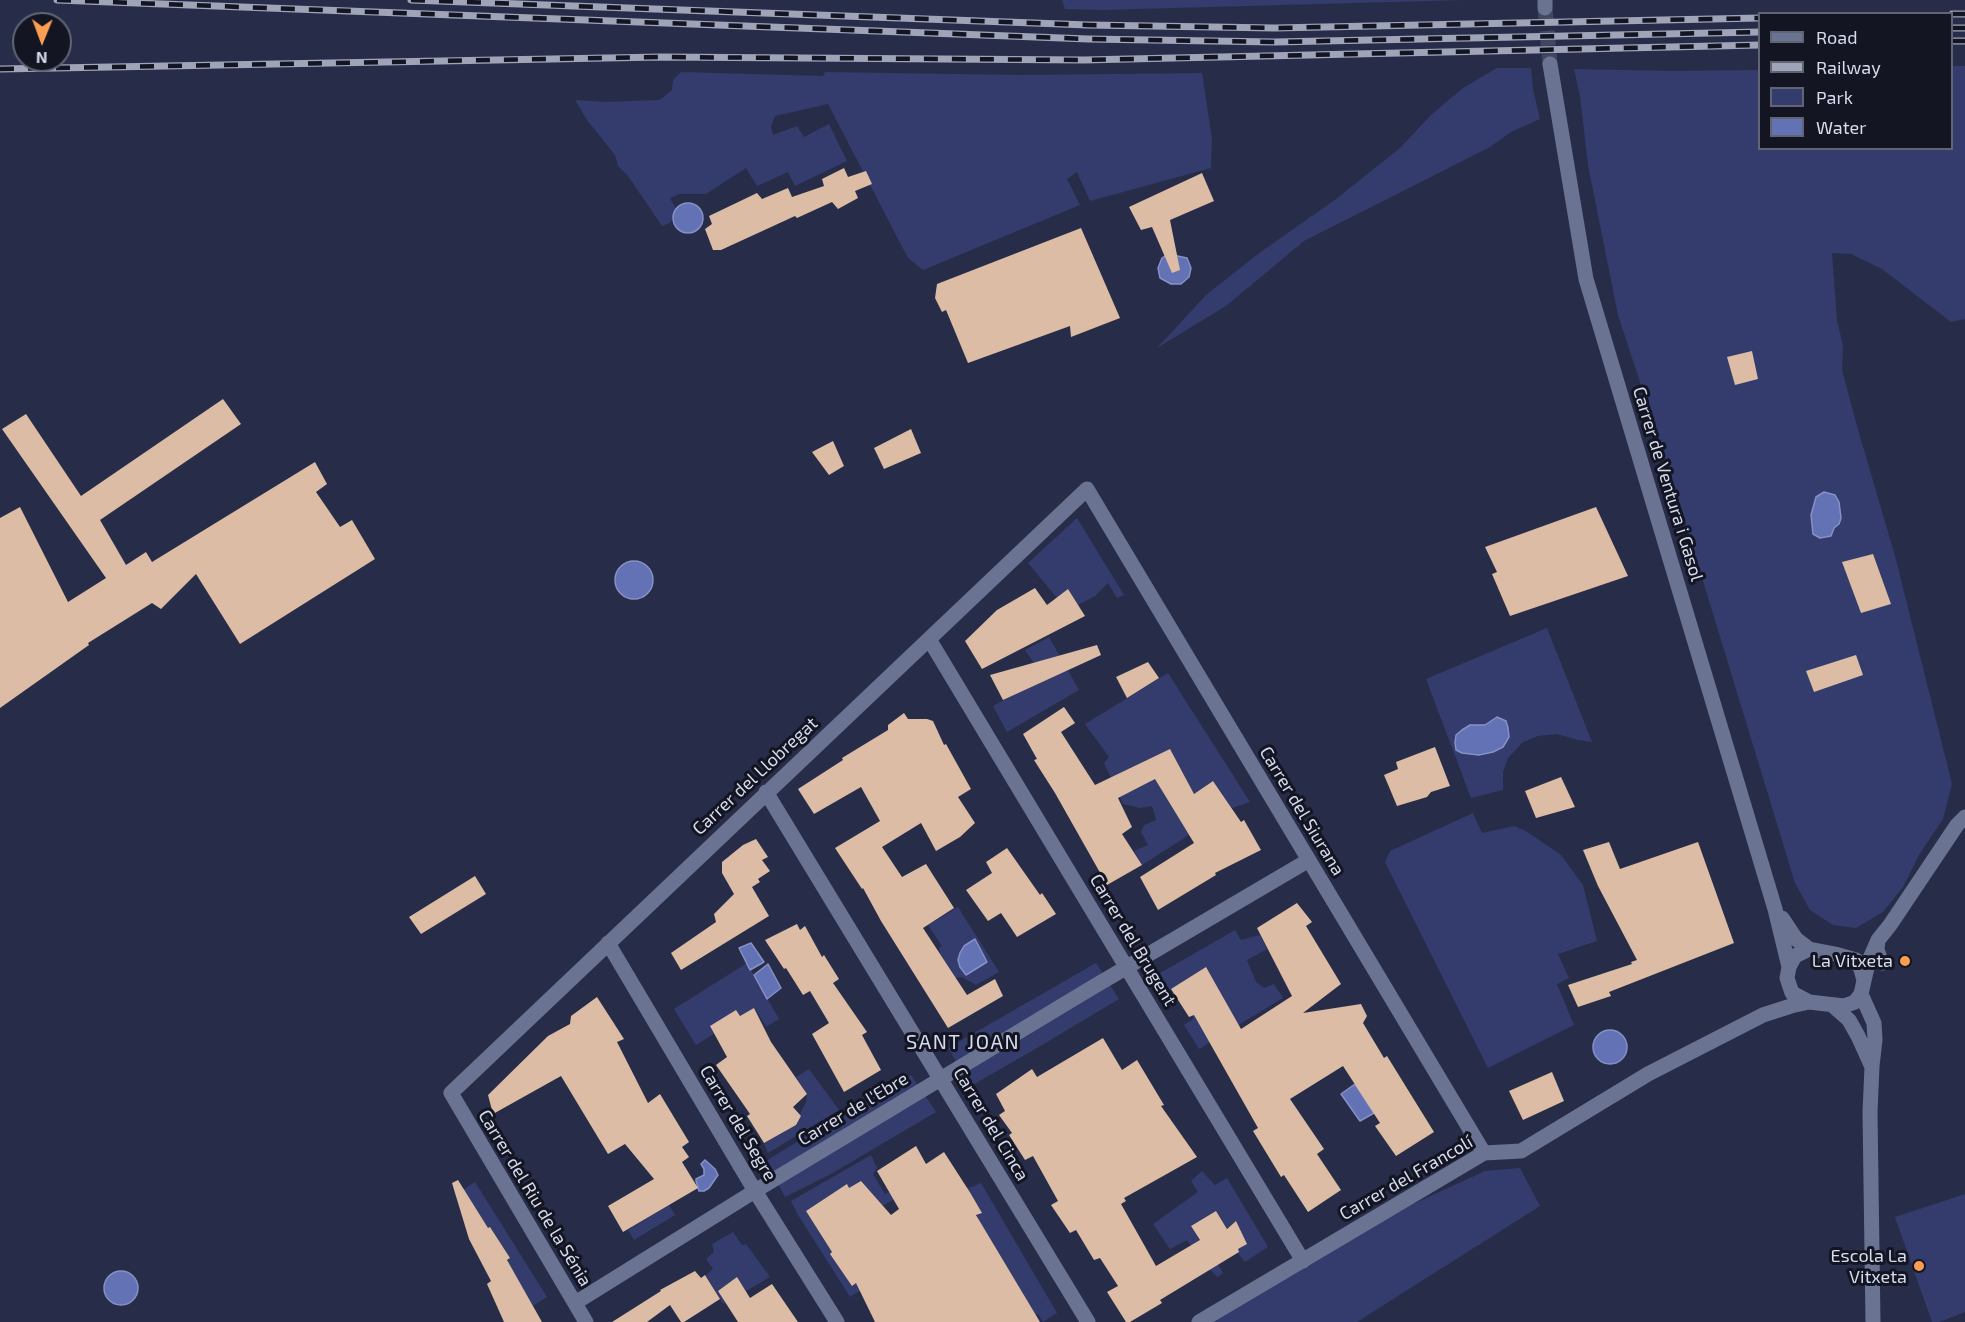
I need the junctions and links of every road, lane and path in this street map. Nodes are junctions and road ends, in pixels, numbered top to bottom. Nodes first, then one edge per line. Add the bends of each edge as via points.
1 (1550, 64) tunnel mouth
2 (1087, 489) joint
3 (929, 639) junction
4 (766, 792) junction
5 (1965, 817) edge
6 (1309, 860) junction
7 (1775, 909) junction
8 (1878, 940) junction
9 (608, 943) junction
10 (1809, 949) junction
11 (1864, 961) junction
12 (1126, 967) junction
13 (1789, 968) junction
14 (1788, 984) junction
15 (1862, 987) junction
16 (1809, 1002) junction
17 (1832, 1005) junction
18 (1763, 1015) junction
19 (1872, 1067) junction
20 (941, 1079) junction
21 (451, 1093) joint
22 (1484, 1153) junction
23 (756, 1191) junction
24 (1303, 1261) junction
25 (575, 1303) junction
26 (586, 1322) edge
27 (837, 1322) edge
28 (1088, 1322) edge
29 (1199, 1322) edge
30 (1873, 1322) edge

1 - 7 street, Carrer de Ventura i Gasol via 1586,279
2 - 3 street, Carrer del Llobregat
2 - 6 street, Carrer del Siurana
3 - 4 street, Carrer del Llobregat
3 - 12 street, Carrer del Brugent
4 - 9 street, Carrer del Llobregat
4 - 20 street, Carrer del Cinca
5 - 8 street
6 - 12 street, Carrer de l'Ebre
6 - 22 street, Carrer del Siurana
7 - 10 street, Carrer de Ventura i Gasol via 1796,939
7 - 13 street, Carrer de Ventura i Gasol
8 - 11 street
8 - 11 street
9 - 21 street, Carrer del Llobregat
9 - 23 street, Carrer del Segre
10 - 11 street
10 - 13 street via 1795,956
11 - 15 street
12 - 20 street, Carrer de l'Ebre
12 - 24 street, Carrer del Brugent
13 - 14 street
14 - 16 street via 1792,993
14 - 18 street, Carrer del Francolí via 1779,1000
15 - 17 street via 1855,1002
15 - 19 street via 1874,1023
16 - 17 street
16 - 18 street, Carrer del Francolí
17 - 19 street via 1849,1020
18 - 22 street, Carrer del Francolí via 1648,1074 1521,1151
19 - 30 street
20 - 23 street, Carrer de l'Ebre
20 - 28 street, Carrer del Cinca
21 - 25 street, Carrer del Riu de la Sénia
22 - 24 street, Carrer del Francolí
23 - 25 street, Carrer de l'Ebre
23 - 27 street, Carrer del Segre
24 - 29 street, Carrer del Francolí
25 - 26 street, Carrer del Riu de la Sénia

